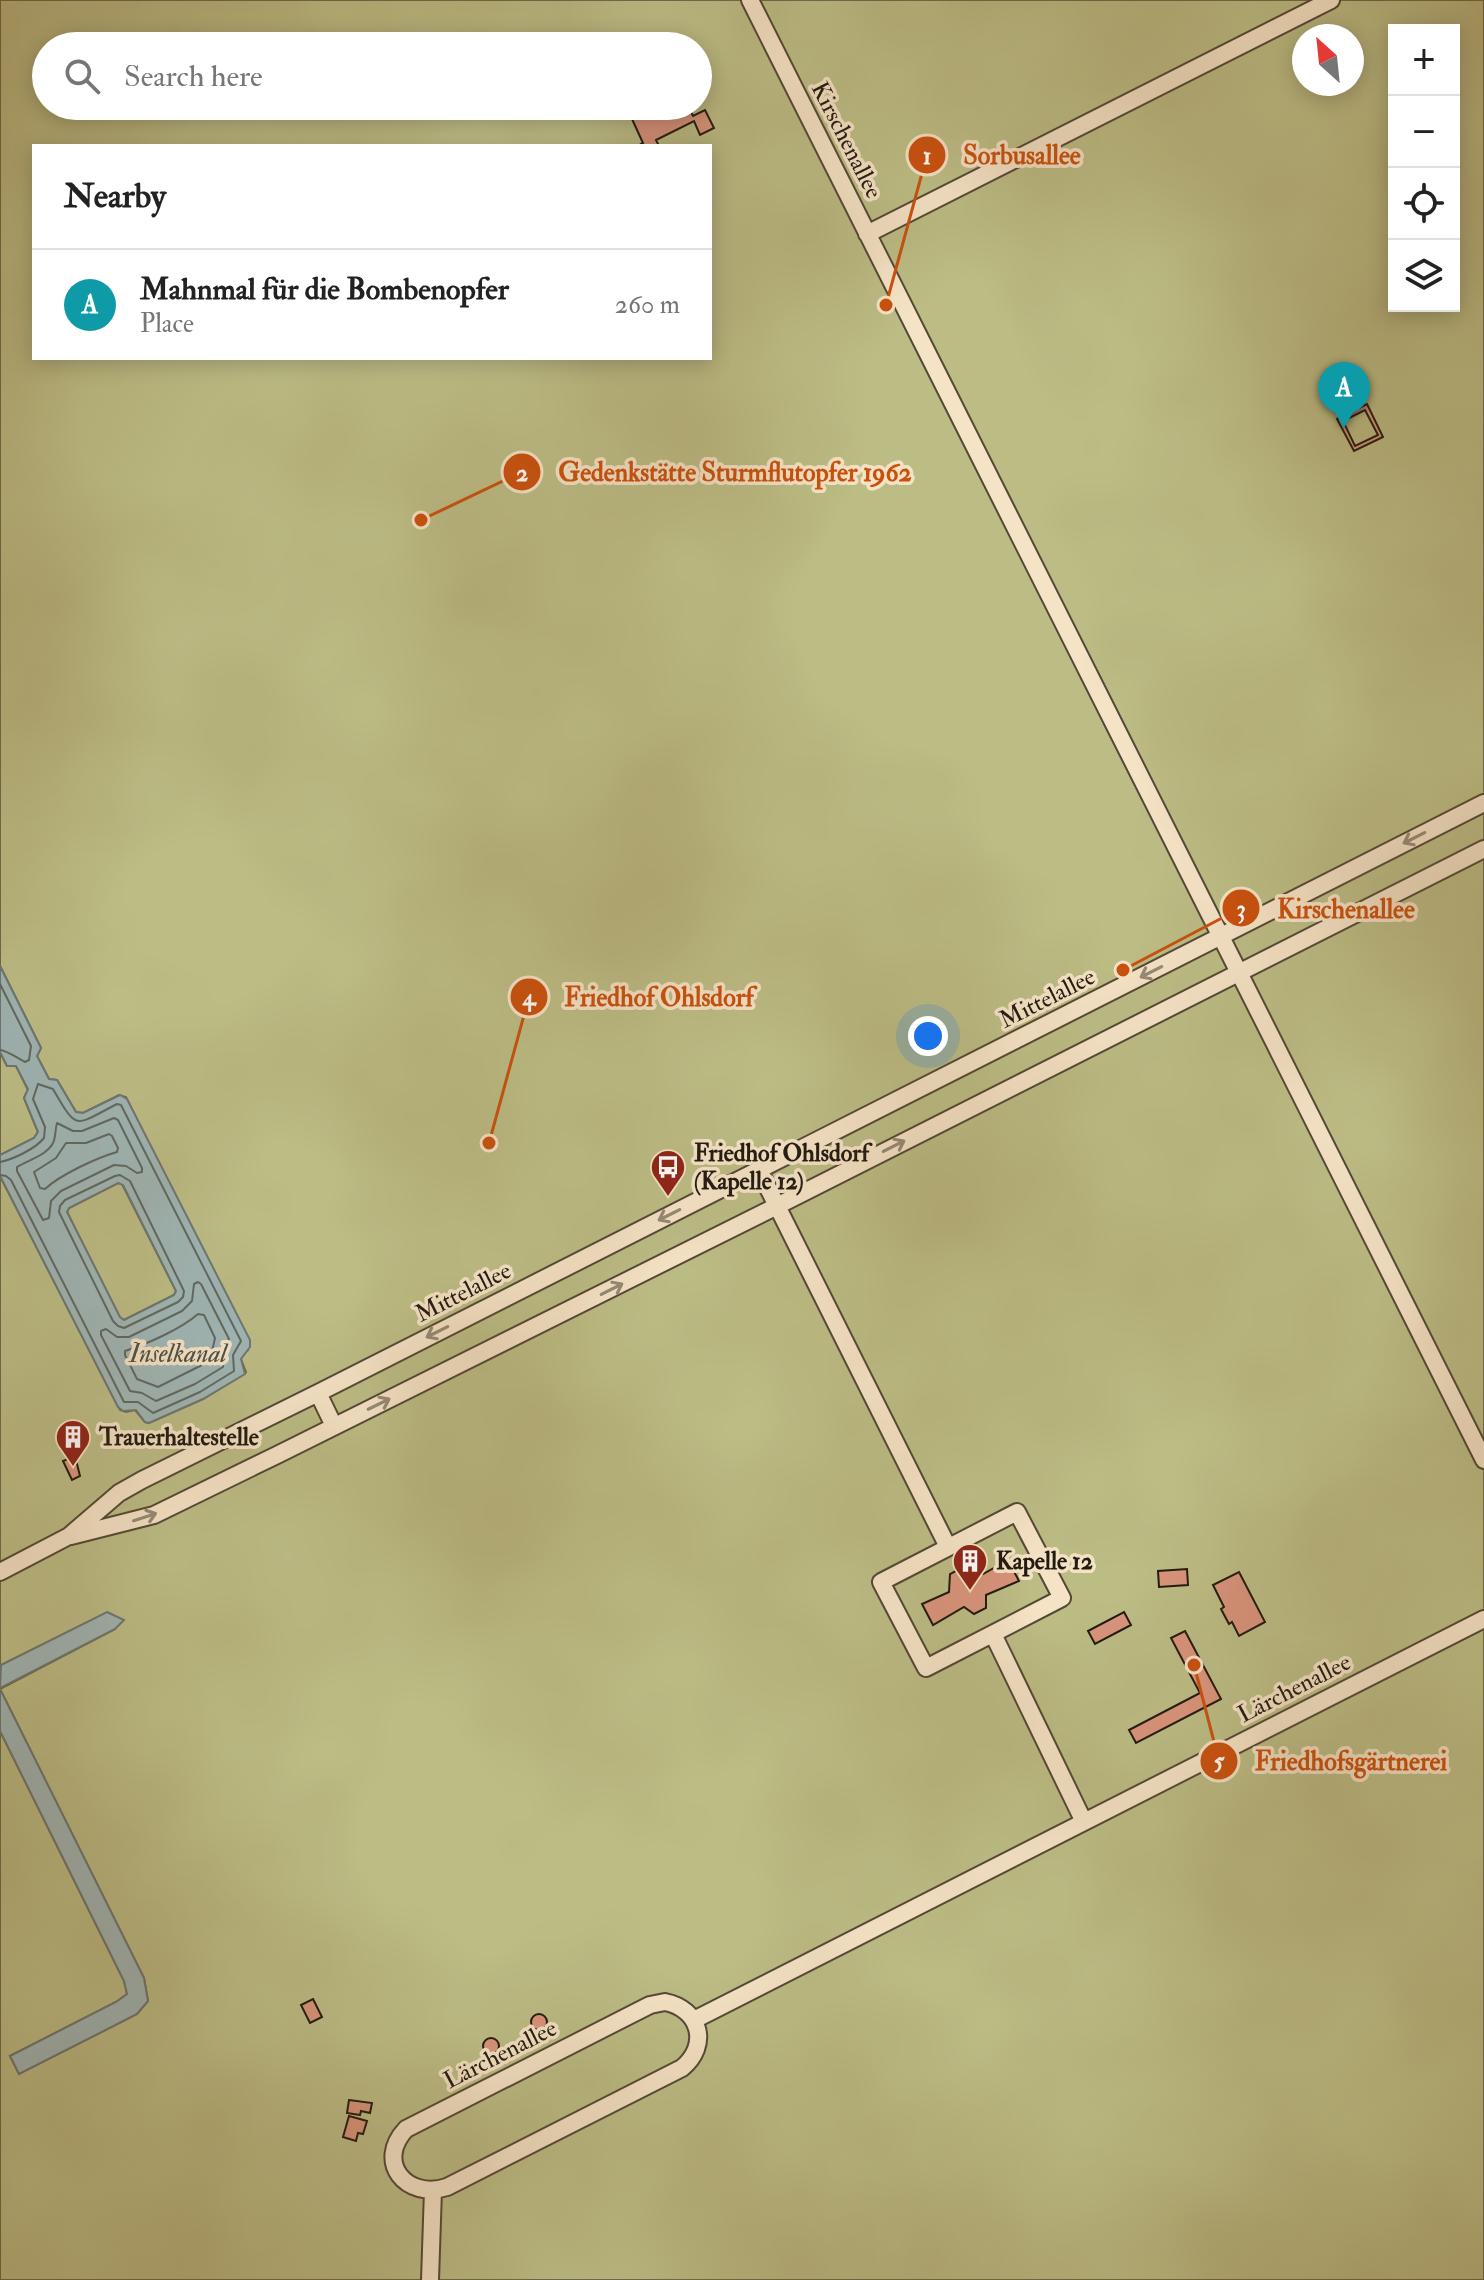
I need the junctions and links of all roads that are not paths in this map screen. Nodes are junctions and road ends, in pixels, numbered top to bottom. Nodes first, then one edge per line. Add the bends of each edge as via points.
1 (750, 0) edge
2 (1331, 0) edge
3 (867, 234) junction
4 (1484, 803) edge
5 (1484, 849) edge
6 (1221, 936) junction
7 (1239, 972) junction
8 (759, 1170) junction
9 (776, 1206) junction
10 (318, 1393) junction
11 (334, 1426) junction
12 (1484, 1460) edge
13 (69, 1536) junction
14 (948, 1547) junction
15 (0, 1572) edge
16 (1484, 1619) edge
17 (993, 1634) junction
18 (1084, 1822) junction
19 (694, 2020) junction
20 (433, 2190) junction
21 (430, 2280) edge

1 - 3 street, Kirschenallee
2 - 3 street
3 - 6 street, Kirschenallee
4 -> 6 street, Mittelallee
5 - 7 street, Mittelallee
6 - 7 street, Kirschenallee
6 -> 8 street, Mittelallee
9 -> 7 street, Mittelallee
7 - 12 street, Kirschenallee
8 - 9 street
8 -> 10 street, Mittelallee
11 -> 9 street, Mittelallee
9 - 14 street
10 - 11 street
10 - 13 street, Mittelallee via 119,1493
13 -> 11 street, Mittelallee via 154,1515
13 - 15 street, Mittelallee
14 - 17 street via 881,1582 926,1668
14 - 17 street via 1017,1512 1062,1598
16 - 18 street, Lärchenallee
17 - 18 street
18 - 19 street, Lärchenallee
19 - 20 street via 697,2047 682,2068
19 - 20 street, Lärchenallee via 675,2004 650,2005 406,2129 396,2143 395,2165 411,2186
20 - 21 street

